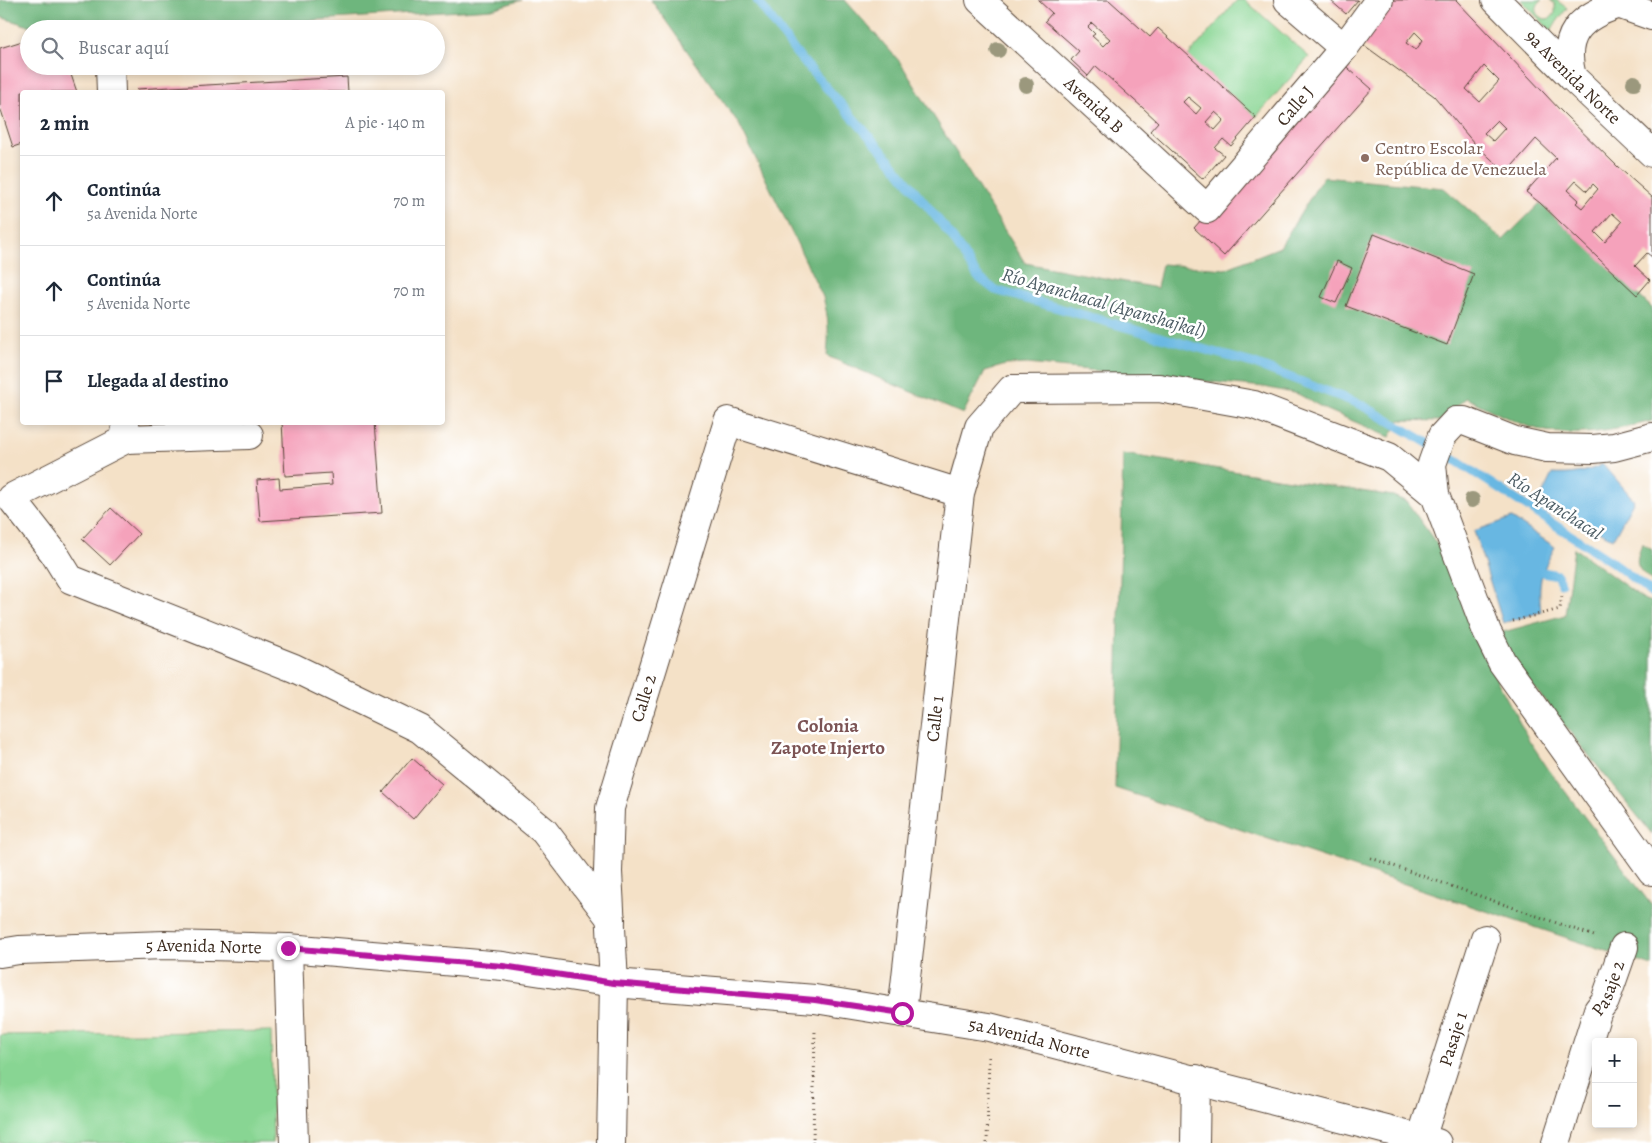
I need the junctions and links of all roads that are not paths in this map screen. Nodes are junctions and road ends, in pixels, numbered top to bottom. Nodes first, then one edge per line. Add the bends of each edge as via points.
1 (980, 0) edge
2 (1288, 0) edge
3 (1379, 0) edge
4 (1496, 0) edge
5 (1612, 2) edge
6 (1652, 16) edge
7 (1344, 48) junction
8 (111, 75) edge
9 (1572, 77) junction
10 (112, 90) edge
11 (1652, 153) edge
12 (1207, 208) joint
13 (126, 431) edge
14 (249, 435) dead end
15 (1652, 437) edge
16 (5, 488) edge
17 (960, 494) junction
18 (1435, 494) junction
19 (1652, 871) edge
20 (611, 919) junction
21 (1486, 939) dead end
22 (1624, 947) road end
23 (288, 948) junction
24 (6, 949) edge
25 (614, 983) junction
26 (902, 1013) junction
27 (1196, 1080) junction
28 (1429, 1141) edge
29 (294, 1143) edge
30 (611, 1143) edge
31 (1195, 1143) edge
32 (1556, 1143) edge

1 - 12 street, Avenida B
2 - 7 street
3 - 7 street, Calle J
4 - 9 street, 9a Avenida Norte
5 - 6 street
5 - 9 street via 1589,17 1574,34 1568,55
7 - 12 street, Calle J
8 - 10 street
9 - 11 street, 9a Avenida Norte
13 - 14 street
13 - 16 street
15 - 18 street via 1614,447 1547,448 1456,421 1442,436 1432,464
16 - 20 street via 70,579 294,668 420,728 544,831
17 - 18 street, Calle 1 via 979,427 1012,389 1159,388 1254,405 1389,457
17 - 20 street, Calle 2 via 728,421 610,808 608,872
17 - 26 street, Calle 1
18 - 19 street via 1487,632 1502,662
20 - 25 street, Calle 2
21 - 28 street, Pasaje 1
22 - 32 street, Pasaje 2 via 1598,1010
23 - 24 street, 5 Avenida Norte via 165,945
23 - 25 street, 5 Avenida Norte via 503,966
23 - 29 street
25 - 26 street, 5a Avenida Norte via 815,1000
25 - 30 street, Calle 2
26 - 27 street, 5a Avenida Norte via 989,1027
27 - 28 street, 5a Avenida Norte
27 - 31 street

